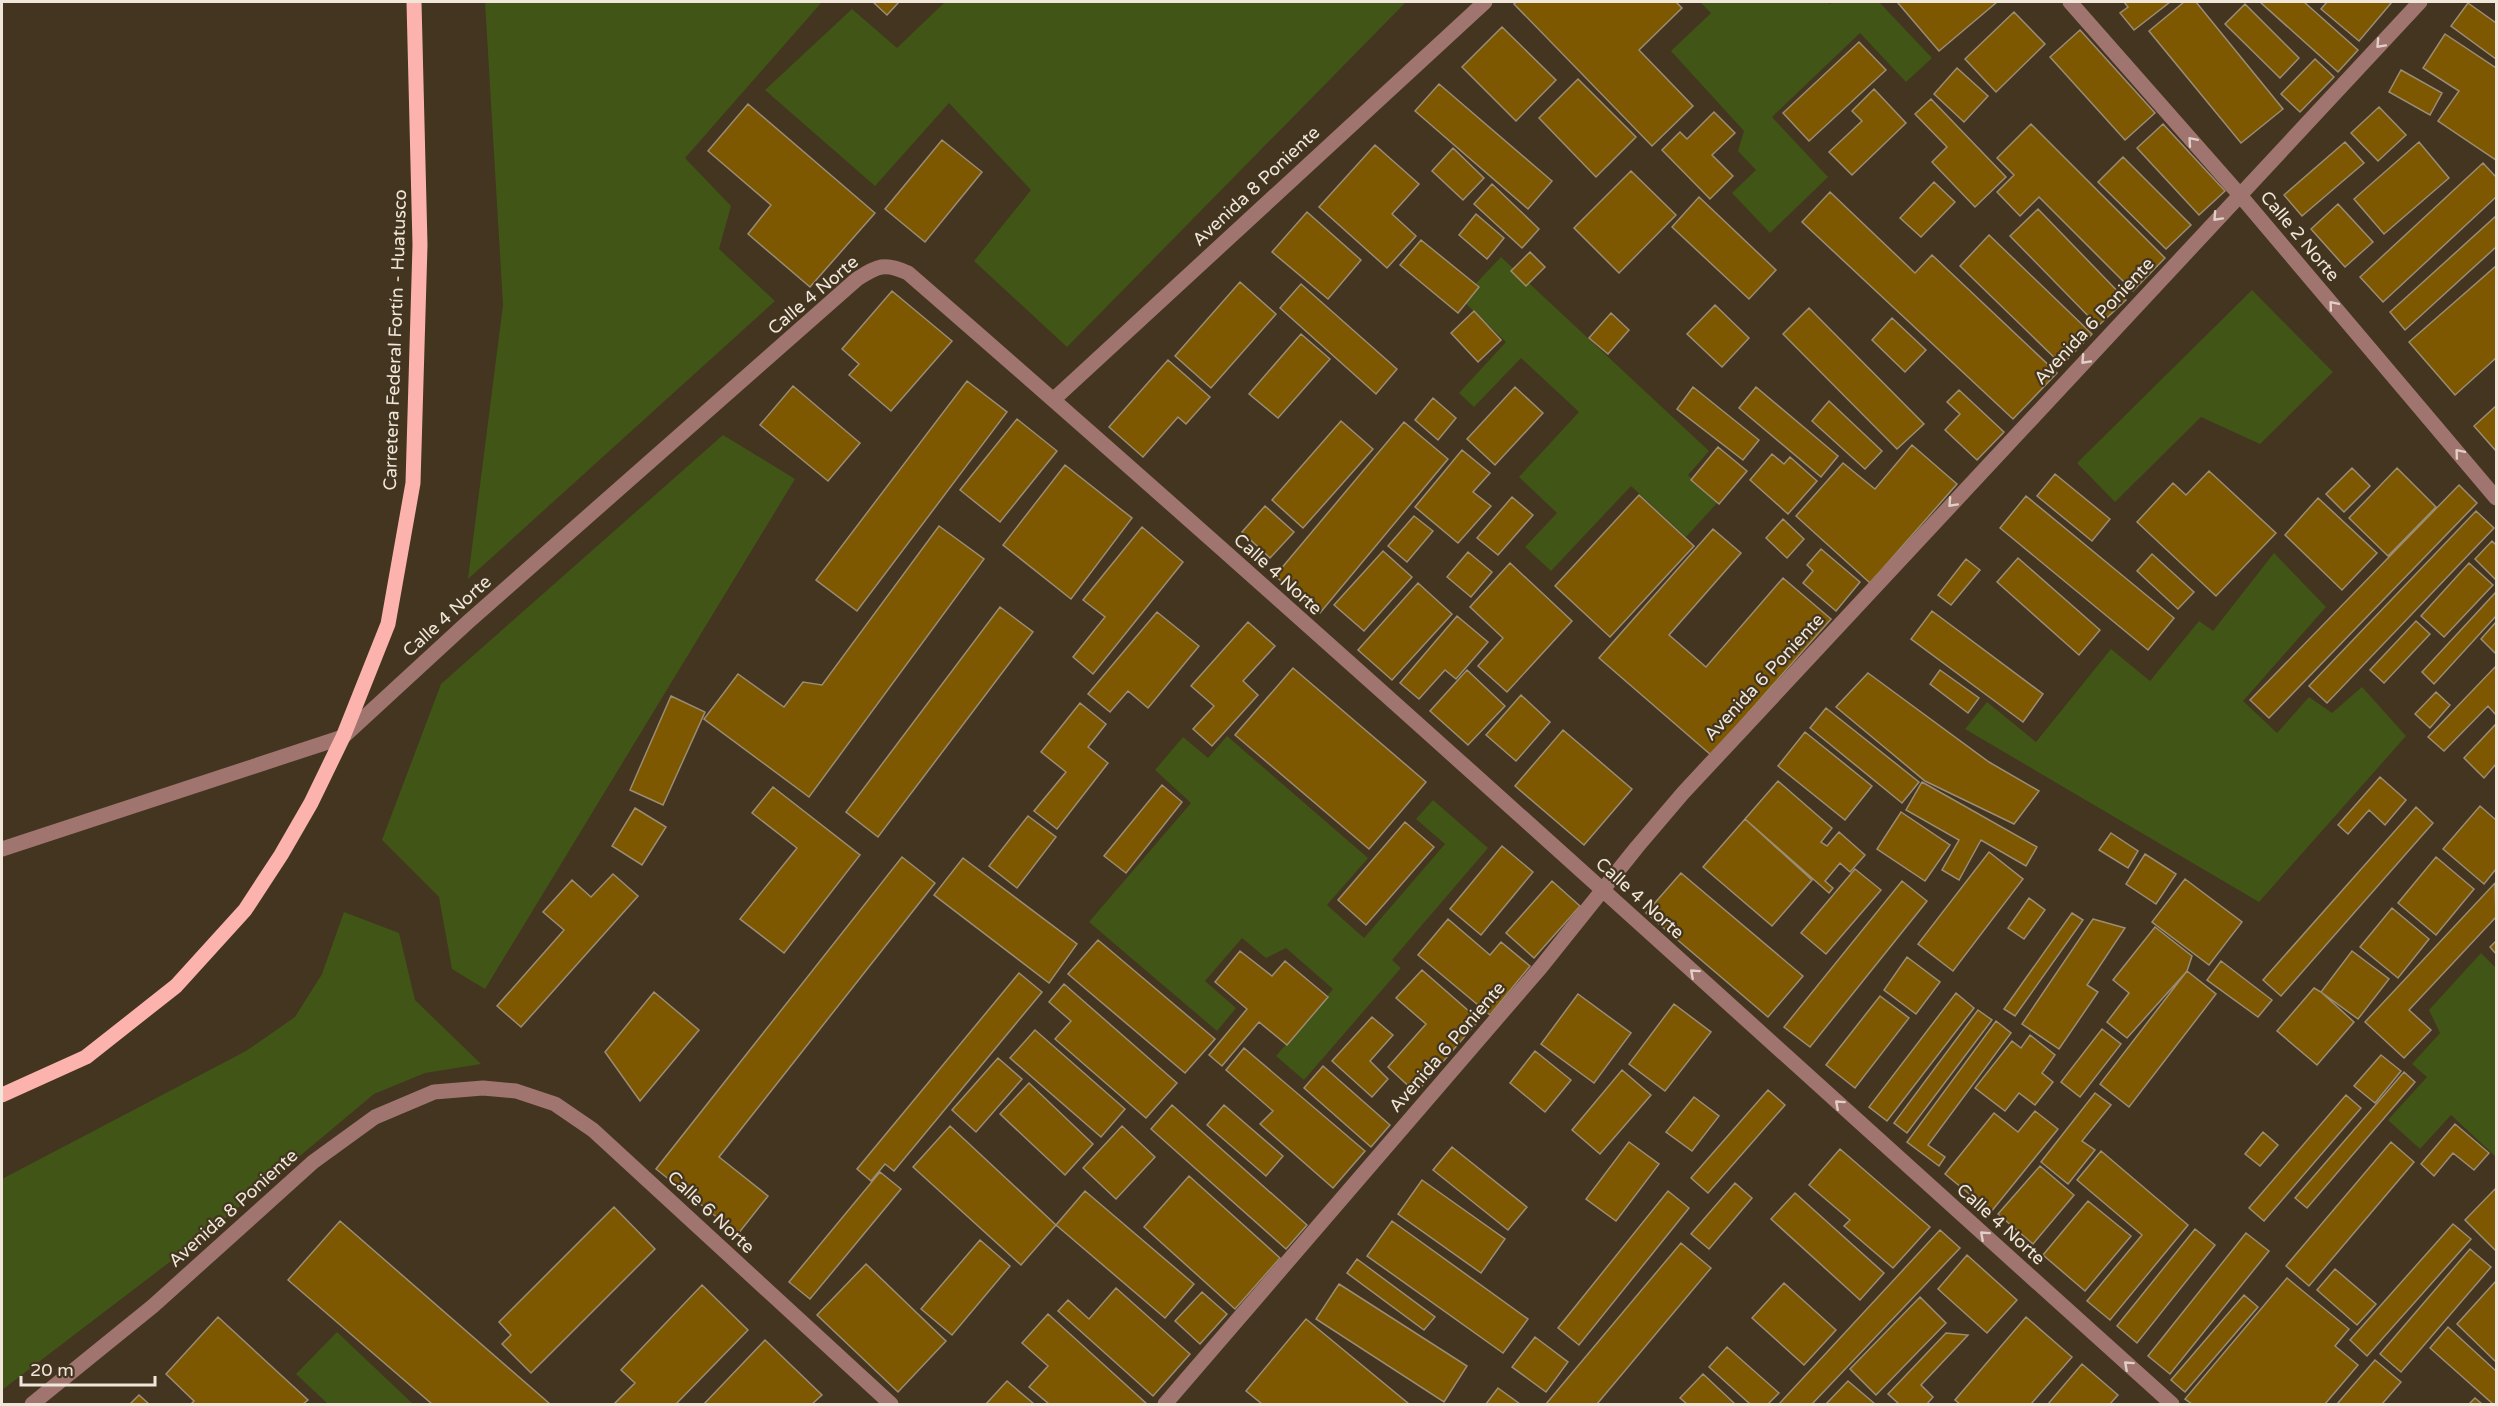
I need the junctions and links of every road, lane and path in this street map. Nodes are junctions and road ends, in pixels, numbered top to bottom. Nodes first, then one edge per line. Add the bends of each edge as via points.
1 (414, 2) edge
2 (1485, 2) edge
3 (2070, 2) edge
4 (2420, 2) edge
5 (2239, 194) junction
6 (1053, 400) junction
7 (2496, 498) edge
8 (343, 737) junction
9 (2, 849) edge
10 (1602, 890) junction
11 (483, 1088) joint
12 (2, 1095) edge
13 (32, 1404) edge
14 (891, 1404) edge
15 (1165, 1404) edge
16 (2172, 1404) edge

1 - 8 main road, Carretera Federal Fortín - Huatusco via 420,245 413,483 388,624
2 - 6 street, Avenida 8 Poniente
5 -> 3 street, Calle 2 Norte
4 -> 5 street, Avenida 6 Poniente
7 -> 5 street, Calle 2 Norte
5 -> 10 street, Avenida 6 Poniente via 1683,793
6 - 8 street, Calle 4 Norte via 908,273 894,266 870,271 485,607
6 - 10 street, Calle 4 Norte
8 - 9 street
8 - 12 main road, Carretera Federal Fortín - Huatusco via 311,803 245,910 176,986 86,1057
10 - 15 street, Avenida 6 Poniente via 1541,968
16 -> 10 street, Calle 4 Norte
11 - 13 street, Avenida 8 Poniente via 434,1092 375,1117 313,1162 153,1306
11 - 14 street, Calle 6 Norte via 516,1092 555,1104 593,1130

